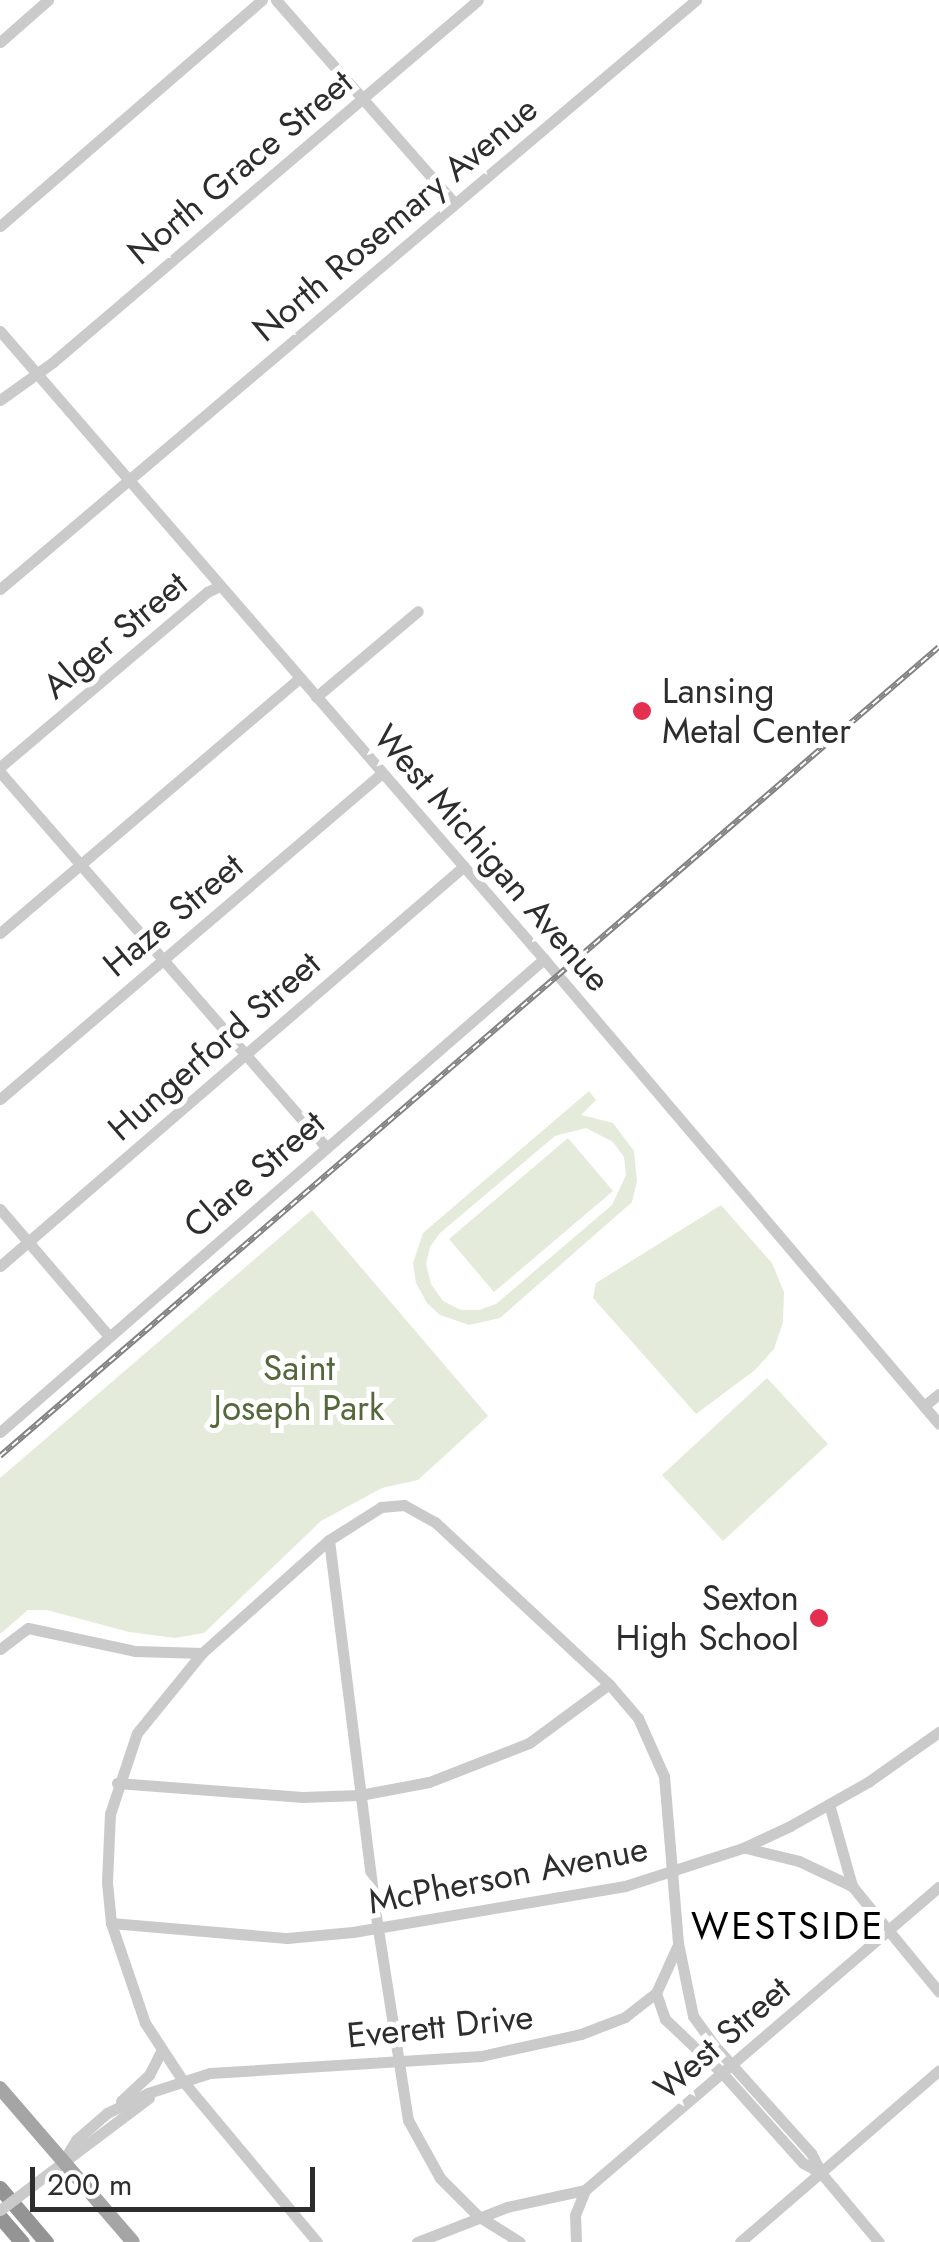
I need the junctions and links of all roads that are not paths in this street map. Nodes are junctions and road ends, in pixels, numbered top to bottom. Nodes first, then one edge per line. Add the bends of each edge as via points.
1 (48, 0) edge
2 (262, 0) edge
3 (276, 0) edge
4 (478, 0) edge
5 (696, 0) edge
6 (0, 42) edge
7 (362, 100) junction
8 (454, 204) junction
9 (0, 226) edge
10 (0, 331) edge
11 (34, 372) junction
12 (0, 400) edge
13 (129, 480) junction
14 (220, 586) junction
15 (0, 589) edge
16 (418, 611) dead end
17 (300, 678) junction
18 (316, 697) junction
19 (0, 769) edge
20 (382, 774) junction
21 (79, 864) junction
22 (464, 866) junction
23 (0, 933) edge
24 (544, 959) junction
25 (163, 960) junction
26 (245, 1055) junction
27 (0, 1099) edge
28 (326, 1147) junction
29 (0, 1209) edge
30 (28, 1242) junction
31 (0, 1266) edge
32 (109, 1336) junction
33 (939, 1394) edge
34 (924, 1406) junction
35 (939, 1424) edge
36 (0, 1432) edge
37 (329, 1540) junction
38 (0, 1648) edge
39 (202, 1654) junction
40 (609, 1684) junction
41 (939, 1732) edge
42 (117, 1783) junction
43 (360, 1794) junction
44 (829, 1804) junction
45 (743, 1848) junction
46 (672, 1872) junction
47 (852, 1886) junction
48 (939, 1887) edge
49 (111, 1922) junction
50 (377, 1927) junction
51 (887, 1932) junction
52 (678, 1943) junction
53 (939, 1992) edge
54 (656, 1993) junction
55 (161, 2051) junction
56 (396, 2061) junction
57 (939, 2070) edge
58 (728, 2071) junction
59 (183, 2081) junction
60 (0, 2088) edge
61 (164, 2088) junction
62 (107, 2114) junction
63 (63, 2161) junction
64 (821, 2173) junction
65 (0, 2188) edge
66 (585, 2190) junction
67 (0, 2214) edge
68 (478, 2216) junction
69 (18, 2238) edge
70 (46, 2242) edge
71 (132, 2242) edge
72 (317, 2242) edge
73 (417, 2242) edge
74 (520, 2242) edge
75 (576, 2242) edge
76 (740, 2242) edge
77 (879, 2242) edge

1 - 6 street
2 - 9 street
3 - 7 street
4 - 7 street, North Grace Street
5 - 8 street, North Rosemary Avenue
7 - 8 street
7 - 11 street, North Grace Street
8 - 13 street, North Rosemary Avenue
10 - 11 street, West Michigan Avenue
11 - 12 street, North Grace Street
11 - 13 street, West Michigan Avenue
13 - 14 street, West Michigan Avenue
13 - 15 street, North Rosemary Avenue
14 - 17 street, West Michigan Avenue
14 - 19 street, Alger Street
16 - 18 street
17 - 18 street, West Michigan Avenue
17 - 21 street
18 - 20 street, West Michigan Avenue
19 - 21 street
20 - 22 street, West Michigan Avenue
20 - 25 street, Haze Street
21 - 23 street
21 - 25 street
22 - 24 street, West Michigan Avenue
22 - 26 street, Hungerford Street
24 - 28 street, Clare Street
24 - 34 street, West Michigan Avenue
25 - 26 street
25 - 27 street, Haze Street
26 - 28 street
26 - 30 street, Hungerford Street
28 - 32 street, Clare Street
29 - 30 street
30 - 31 street, Hungerford Street
30 - 32 street
32 - 36 street, Clare Street
33 - 34 street
34 - 35 street, West Michigan Avenue
37 - 39 street
37 - 40 street via 381,1507 414,1508
37 - 43 street
38 - 39 street via 28,1628 136,1651
39 - 42 street via 137,1732
40 - 43 street via 504,1756 429,1782
40 - 46 street via 638,1718 660,1762
41 - 44 street, McPherson Avenue
42 - 43 street via 302,1797
42 - 49 street via 106,1851
43 - 50 street
44 - 45 street, McPherson Avenue
44 - 47 street
45 - 46 street, McPherson Avenue
45 - 47 street via 799,1861
46 - 50 street, McPherson Avenue via 579,1896
46 - 52 street
47 - 51 street
48 - 51 street, West Street
49 - 50 street, McPherson Avenue via 287,1938
49 - 55 street via 127,1980
50 - 56 street
51 - 53 street
51 - 58 street, West Street
52 - 54 street
52 - 58 street via 694,2016
54 - 56 street, Everett Drive via 625,2017 553,2043
54 - 58 street via 665,2019
55 - 59 street
55 - 62 street via 149,2074
56 - 59 street, Everett Drive via 231,2070
56 - 68 street via 408,2120 424,2155
57 - 64 street
58 - 64 street via 811,2153
58 - 66 street, West Street
59 - 61 street, Everett Drive
59 - 72 street
60 - 63 main road
61 - 62 street, Everett Drive
61 - 63 street, Everett Drive
62 - 63 street, Everett Drive
63 - 67 street, Everett Drive, bridge
63 - 71 main road
64 - 76 street
64 - 77 street
65 - 70 highway
66 - 68 street, West Street
66 - 75 street via 575,2215
67 - 69 highway
68 - 73 street, West Street
68 - 74 street

